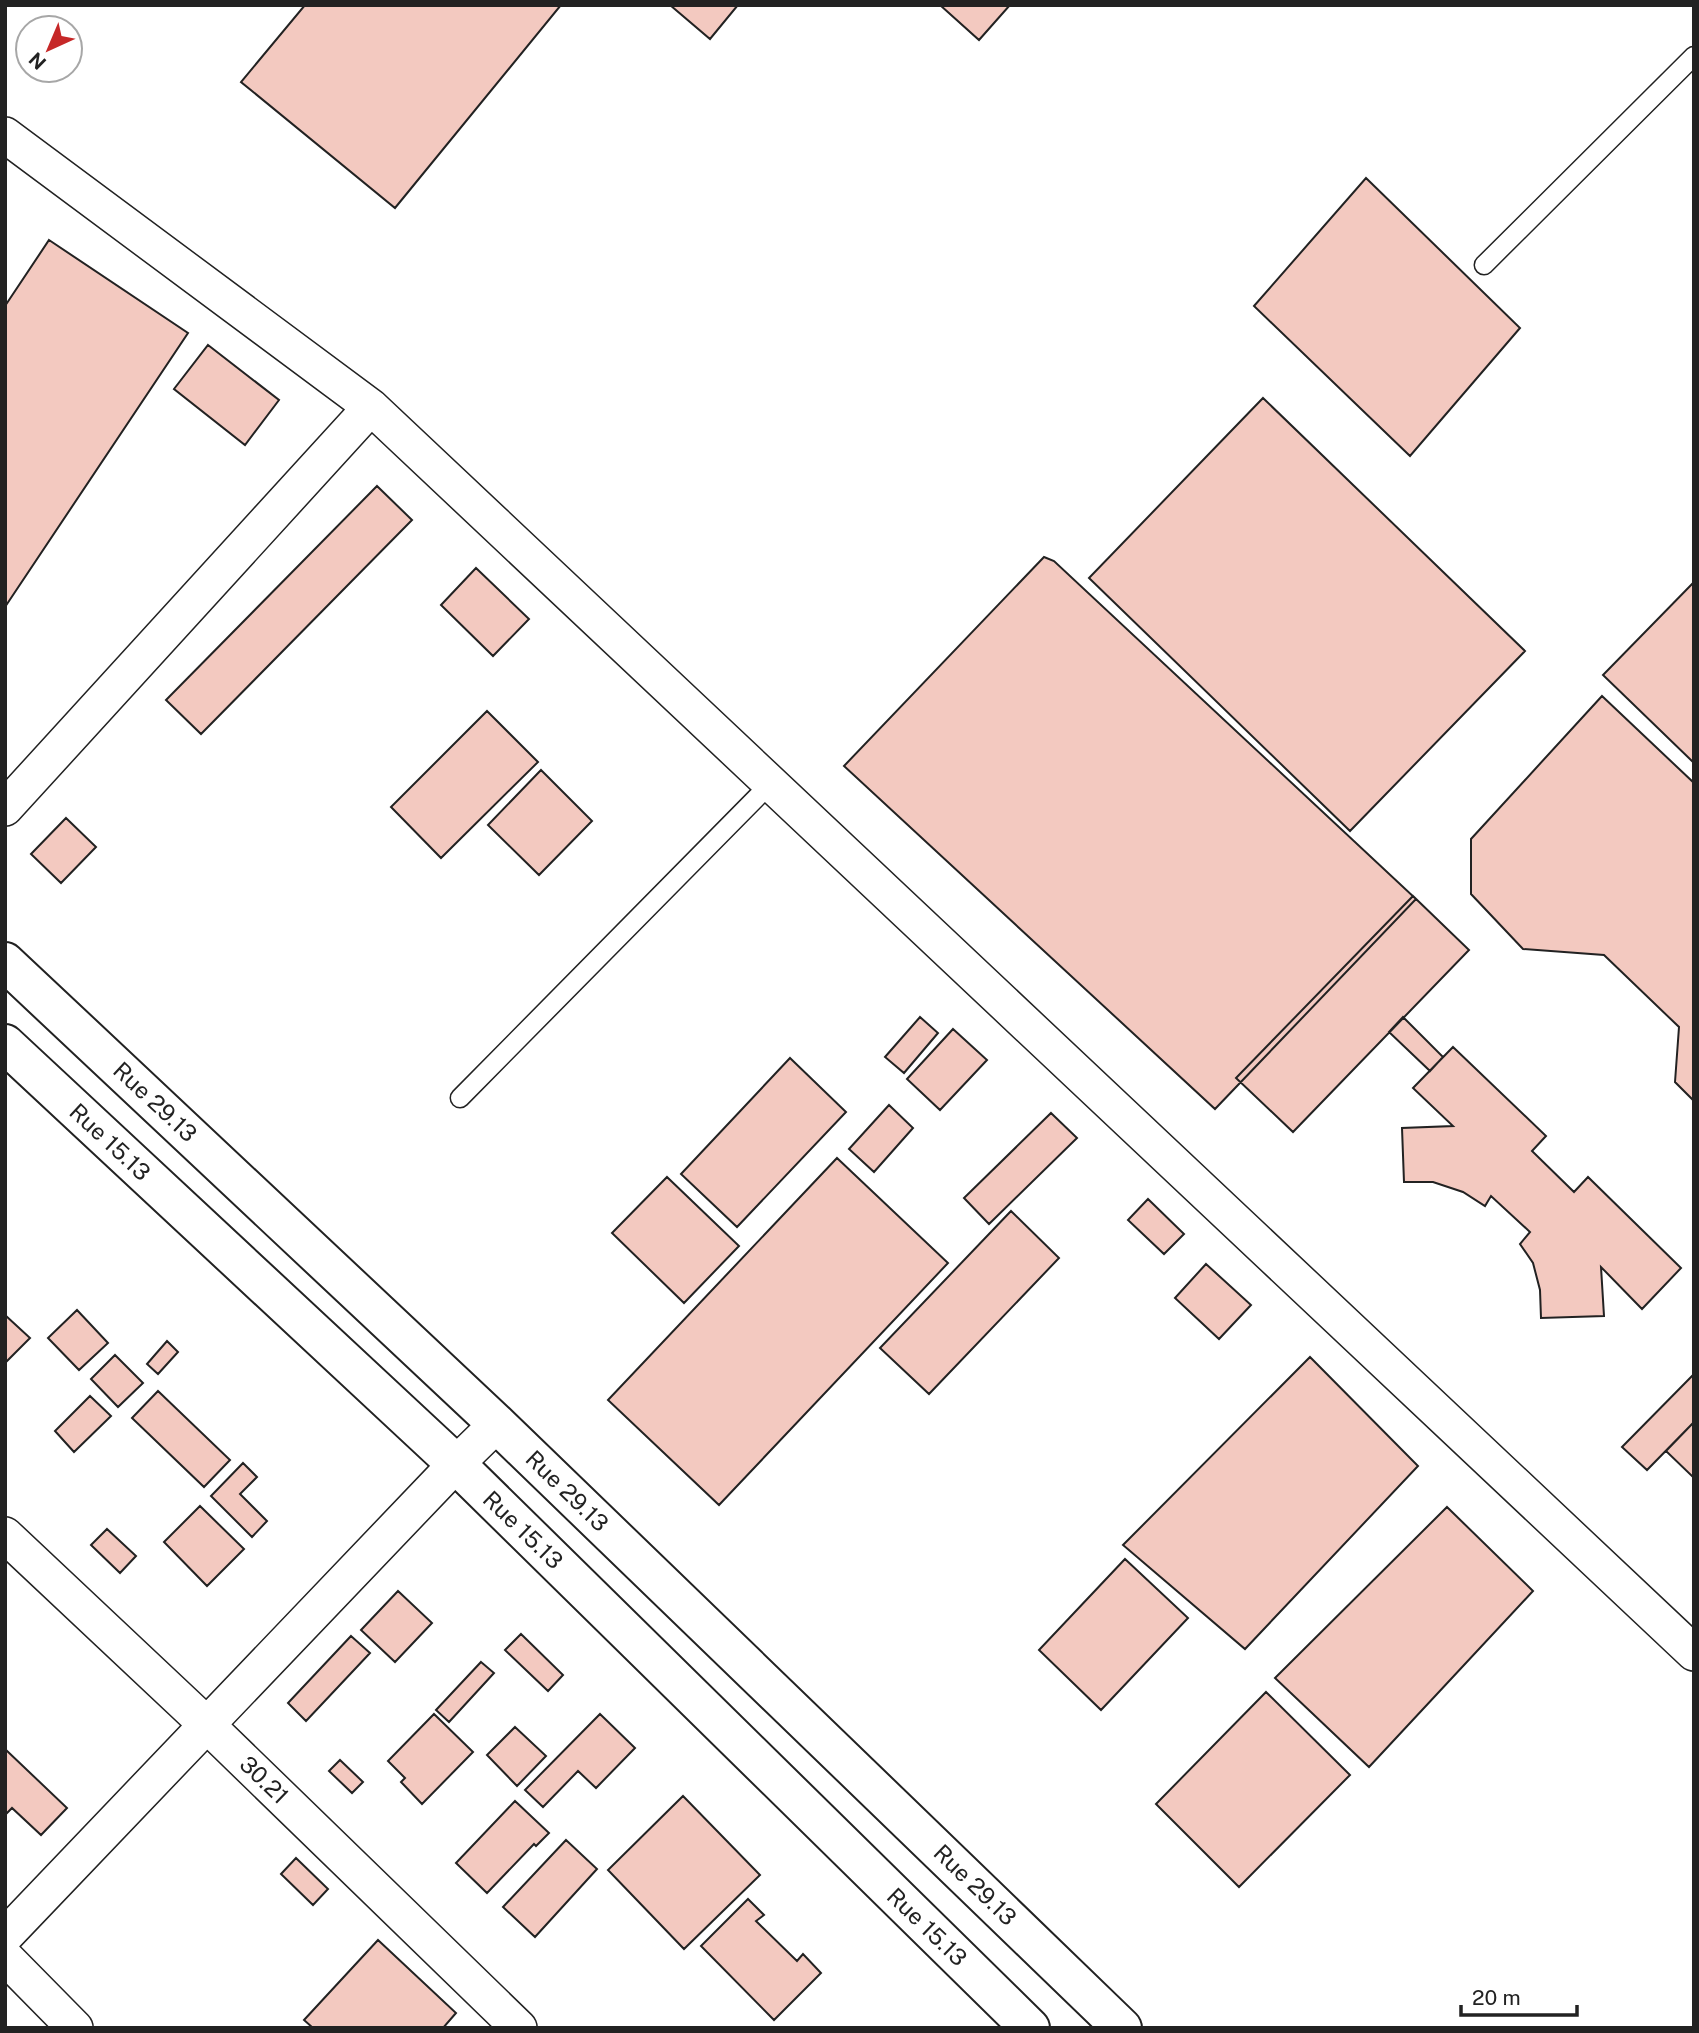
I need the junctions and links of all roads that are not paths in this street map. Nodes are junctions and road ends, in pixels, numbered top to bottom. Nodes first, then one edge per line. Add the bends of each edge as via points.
1 (1694, 56) edge
2 (5, 135) edge
3 (1484, 265) dead end
4 (371, 407) junction
5 (770, 784) junction
6 (5, 808) edge
7 (5, 962) edge
8 (5, 1044) edge
9 (460, 1098) dead end
10 (497, 1424) junction
11 (456, 1464) junction
12 (5, 1535) edge
13 (1694, 1653) edge
14 (207, 1725) junction
15 (5, 1936) edge
16 (5, 1957) edge
17 (75, 2028) edge
18 (519, 2028) edge
19 (1030, 2028) edge
20 (1122, 2028) edge

1 - 3 lane
2 - 4 street
4 - 5 street
4 - 6 street
5 - 9 lane
5 - 13 street
7 - 10 main road, Rue 29.13
8 - 11 main road, Rue 15.13
10 - 11 street
10 - 20 main road, Rue 29.13
11 - 14 street
11 - 19 main road, Rue 15.13
12 - 14 street, 30.21 / 30.21
14 - 15 street
14 - 18 street, 30.21 / 30.21
16 - 17 street

